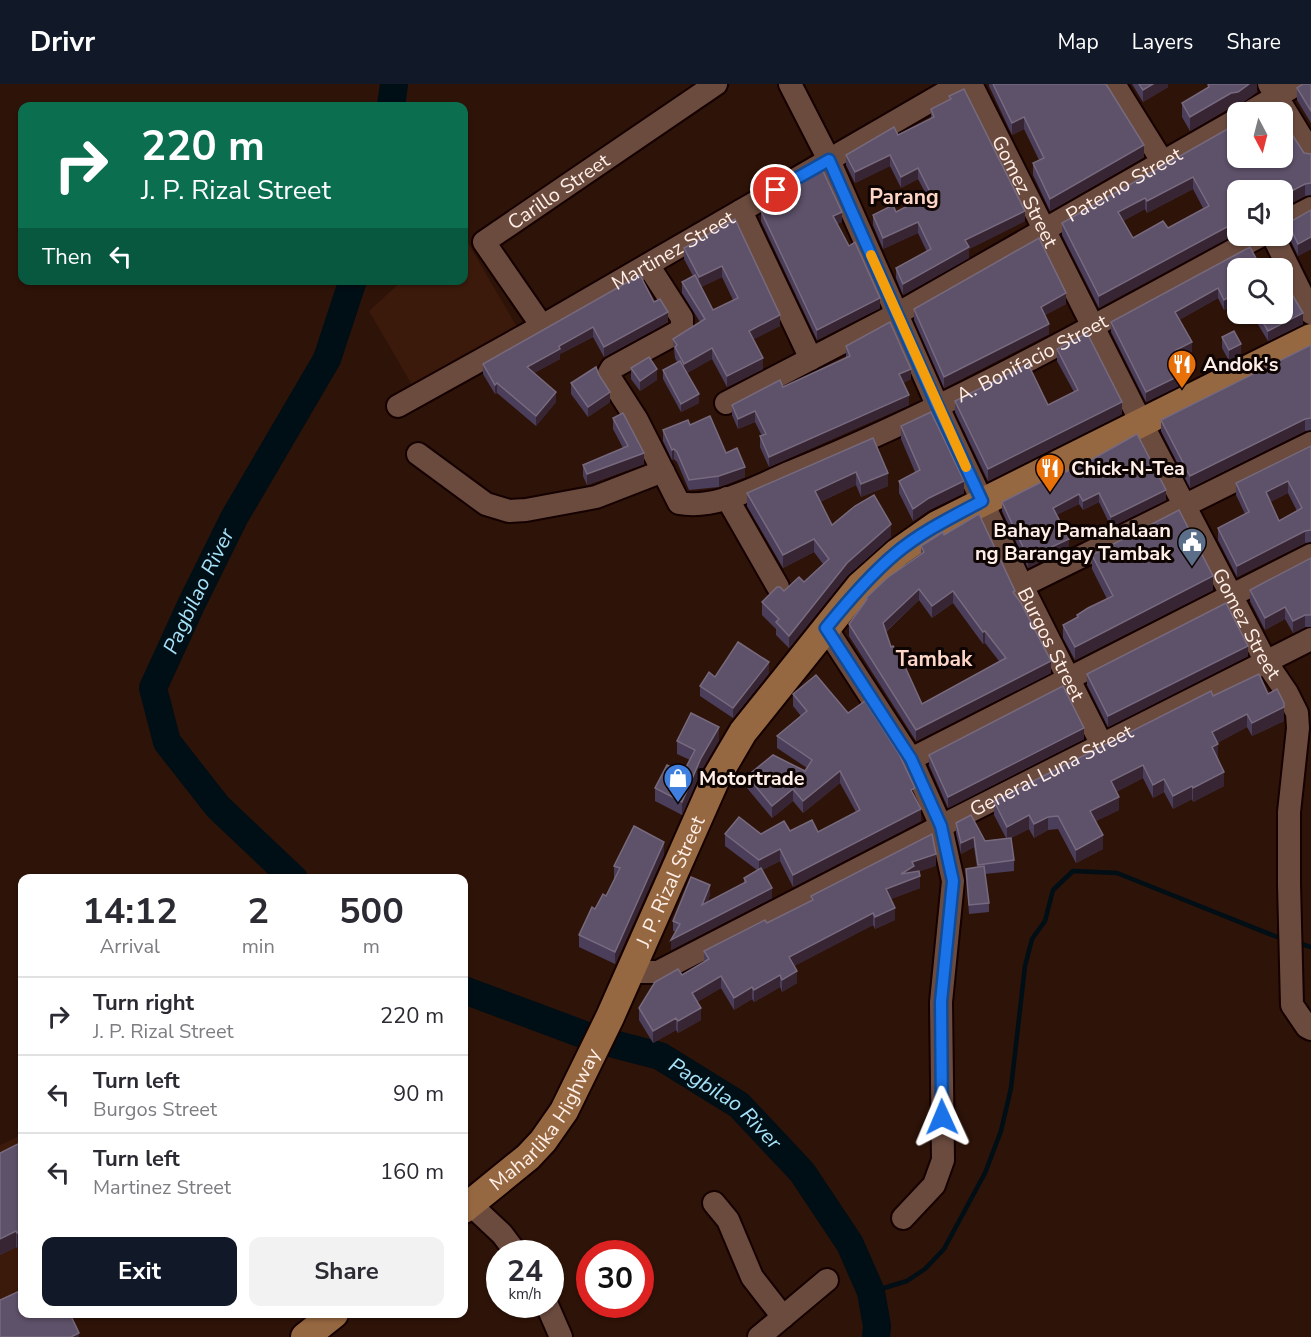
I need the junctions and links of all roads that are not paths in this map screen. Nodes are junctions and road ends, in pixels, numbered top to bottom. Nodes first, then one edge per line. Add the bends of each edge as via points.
1 (716, 84) edge
2 (790, 84) edge
3 (960, 84) edge
4 (971, 84) edge
5 (1113, 84) edge
6 (1298, 84) edge
7 (1274, 91) edge
8 (1261, 102) edge
9 (1227, 125) edge
10 (1311, 153) edge
11 (829, 160) junction
12 (1162, 161) junction
13 (1311, 208) edge
14 (741, 211) junction
15 (1293, 217) edge
16 (1044, 229) junction
17 (1242, 246) edge
18 (1279, 246) edge
19 (648, 265) junction
20 (1311, 313) edge
21 (897, 314) junction
22 (542, 326) junction
23 (1093, 327) junction
24 (1311, 338) edge
25 (811, 359) junction
26 (726, 403) dead end
27 (398, 406) dead end
28 (938, 407) junction
29 (1141, 422) junction
30 (1311, 443) edge
31 (418, 454) dead end
32 (663, 471) junction
33 (728, 498) junction
34 (982, 501) junction
35 (1185, 505) junction
36 (1311, 555) edge
37 (778, 586) edge
38 (1022, 586) junction
39 (1232, 594) junction
40 (826, 628) junction
41 (1311, 639) edge
42 (1266, 662) junction
43 (1068, 680) junction
44 (1102, 745) junction
45 (911, 759) junction
46 (941, 826) junction
47 (630, 972) junction
48 (610, 1017) joint
49 (1311, 1029) edge
50 (714, 1203) dead end
51 (468, 1206) edge
52 (468, 1208) edge
53 (903, 1218) dead end
54 (506, 1240) edge
55 (827, 1280) dead end
56 (783, 1317) junction
57 (329, 1318) edge
58 (553, 1318) edge
59 (763, 1336) edge
60 (305, 1337) edge
61 (561, 1337) edge

1 - 22 street, Carillo Street via 484,242
2 - 11 street, Burgos Street
3 - 11 street, Martinez Street
4 - 16 street, Gomez Street
5 - 12 street
6 - 7 street
7 - 8 street
7 - 10 street
9 - 12 street, Paterno Street
11 - 14 street, Martinez Street
11 - 21 street, Burgos Street
12 - 16 street, Paterno Street
13 - 15 street
14 - 19 street, Martinez Street
14 - 25 street
16 - 21 street, Paterno Street
16 - 23 street, Gomez Street
17 - 23 street, A. Bonifacio Street
18 - 20 street
19 - 22 street, Martinez Street
19 - 32 street, A. Bonifacio Street via 682,318 682,328 609,373
21 - 25 street, Paterno Street
21 - 28 street, Burgos Street
22 - 27 street, Martinez Street
23 - 28 street, A. Bonifacio Street
23 - 29 street, Gomez Street
24 - 29 main road, J. P. Rizal Street
25 - 26 street, Paterno Street
28 - 33 street, A. Bonifacio Street
28 - 34 street, Burgos Street
29 - 34 main road, J. P. Rizal Street
29 - 35 street, Gomez Street
30 - 35 street
31 - 32 street via 486,504 509,511 596,497
32 - 33 street, A. Bonifacio Street via 679,503 693,506
33 - 37 street
34 - 38 street, Burgos Street
34 - 40 main road, J. P. Rizal Street via 937,525 897,553 860,586
35 - 38 street
35 - 39 street, Gomez Street
36 - 39 street
38 - 43 street, Burgos Street
39 - 42 street, Gomez Street
39 - 43 street
40 - 45 street
40 - 47 main road, J. P. Rizal Street via 744,732 716,778
41 - 42 street, General Luna Street
42 - 44 street, General Luna Street
42 - 49 street, Gomez Street via 1297,712 1289,812 1292,1005
43 - 44 street, Burgos Street
43 - 45 street
44 - 46 street, General Luna Street
45 - 46 street
46 - 47 street, General Luna Street via 658,972
46 - 53 street via 953,881 941,1002 942,1160 934,1185
47 - 48 main road, J. P. Rizal Street
48 - 51 main road, Maharlika Highway via 564,1111 543,1141
50 - 56 street via 728,1220 752,1277
52 - 54 street
55 - 56 street
56 - 59 street
57 - 60 main road
58 - 61 street

